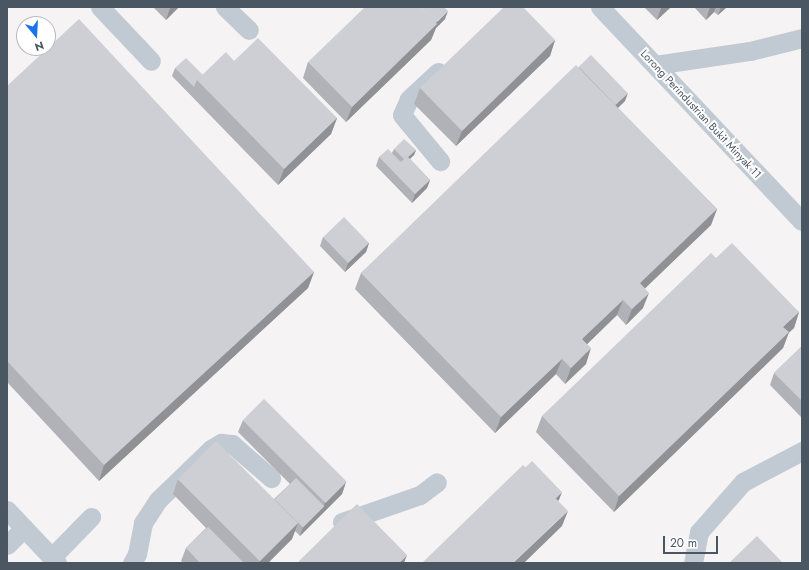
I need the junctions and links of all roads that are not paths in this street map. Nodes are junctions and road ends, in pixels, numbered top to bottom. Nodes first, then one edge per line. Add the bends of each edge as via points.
1 (100, 7) edge
2 (225, 7) edge
3 (600, 7) edge
4 (249, 30) dead end
5 (802, 38) edge
6 (151, 61) dead end
7 (450, 61) edge
8 (655, 65) junction
9 (440, 161) dead end
10 (802, 220) edge
11 (802, 451) edge
12 (271, 478) dead end
13 (437, 482) dead end
14 (7, 510) edge
15 (91, 517) dead end
16 (24, 528) junction
17 (327, 536) edge
18 (7, 545) edge
19 (54, 560) edge
20 (132, 563) edge
21 (693, 563) edge

1 - 6 street
2 - 4 street
3 - 8 street, Lorong Perindustrian Bukit Minyak 11
5 - 8 street via 750,51
7 - 9 street via 409,99 402,115
8 - 10 street, Lorong Perindustrian Bukit Minyak 11
11 - 21 street via 744,482 699,532
12 - 20 street via 232,444 221,443 210,449 158,500 143,524 137,554
13 - 17 street via 420,494 344,520
14 - 16 street
15 - 19 street
16 - 18 street
16 - 19 street

